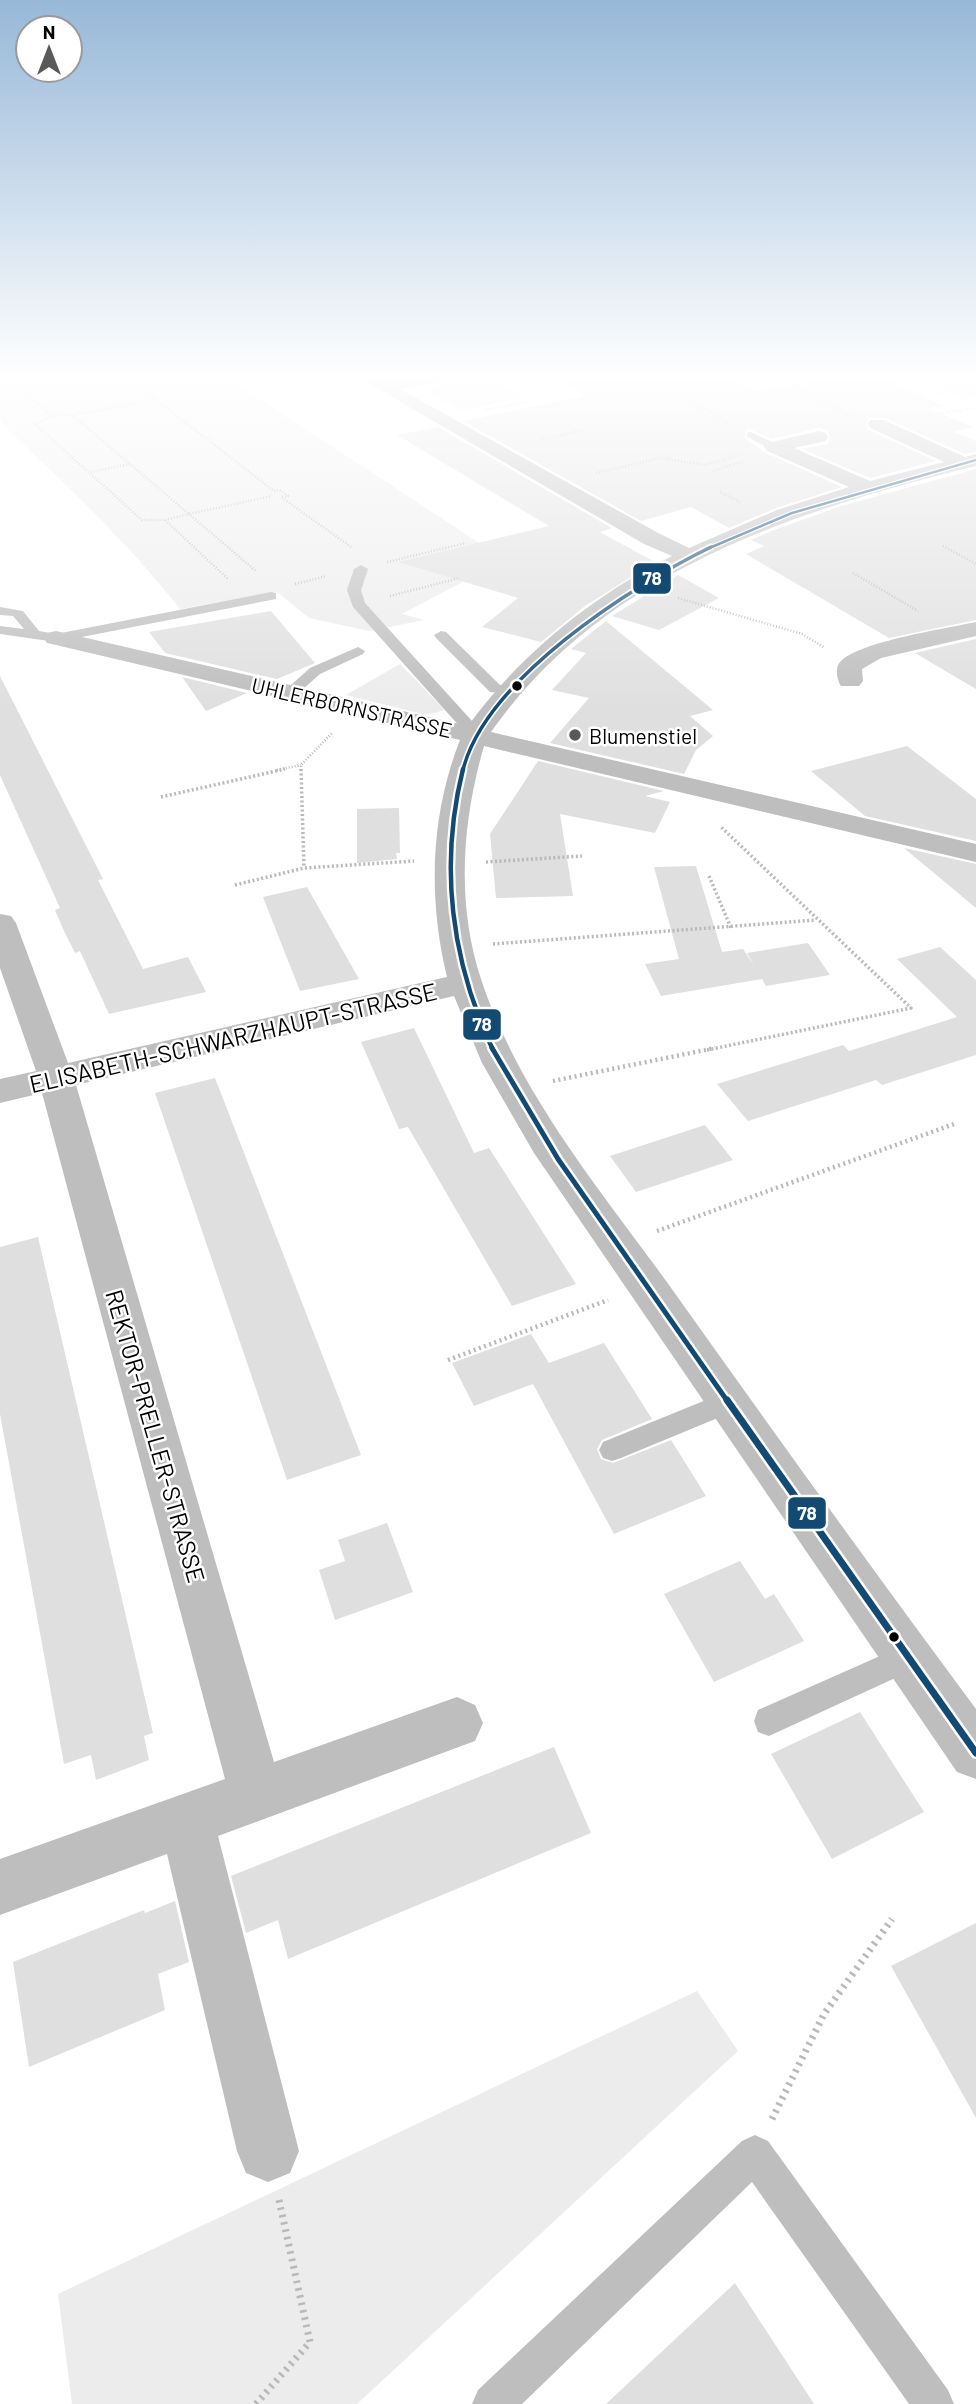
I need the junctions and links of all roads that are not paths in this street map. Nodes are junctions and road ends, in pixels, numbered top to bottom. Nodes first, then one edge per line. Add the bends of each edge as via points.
1 (557, 485) edge
2 (862, 485) edge
3 (880, 485) edge
4 (869, 488) junction
5 (687, 555) junction
6 (361, 569) road end
7 (271, 596) dead end
8 (0, 611) edge
9 (976, 629) edge
10 (0, 630) edge
11 (441, 635) dead end
12 (45, 637) junction
13 (358, 651) dead end
14 (850, 681) dead end
15 (511, 692) junction
16 (290, 693) junction
17 (475, 735) junction
18 (976, 853) edge
19 (0, 923) edge
20 (466, 983) junction
21 (56, 1078) junction
22 (0, 1091) edge
23 (728, 1402) junction
24 (612, 1450) dead end
25 (908, 1658) junction
26 (769, 1721) dead end
27 (457, 1723) dead end
28 (976, 1753) edge
29 (256, 1794) junction
30 (186, 1819) junction
31 (0, 1887) edge
32 (268, 2151) road end
33 (492, 2404) edge
34 (934, 2404) edge

1 - 5 street
2 - 4 street
3 - 4 street
4 - 5 street
5 - 15 street via 587,617 545,653
6 - 17 lane via 354,590 358,604
7 - 12 lane
8 - 12 lane via 11,610 26,618
9 - 14 street via 873,653 850,666
10 - 12 lane
11 - 15 lane via 495,689
12 - 16 street, UHLERBORNSTRASSE
13 - 16 lane via 315,671
15 - 17 street
16 - 17 street, UHLERBORNSTRASSE
17 - 18 street, UHLERBORNSTRASSE
17 - 20 street via 454,809 449,862 450,903
19 - 21 street, REKTOR-PRELLER-STRASSE
20 - 21 street, ELISABETH-SCHWARZHAUPT-STRASSE
20 - 23 street via 485,1034 530,1114
21 - 22 street, ELISABETH-SCHWARZHAUPT-STRASSE
21 - 29 street, REKTOR-PRELLER-STRASSE
23 - 24 lane
23 - 25 street
25 - 26 lane
25 - 28 street
27 - 29 street
29 - 30 street
30 - 31 street
30 - 32 street
33 - 34 lane via 755,2154

